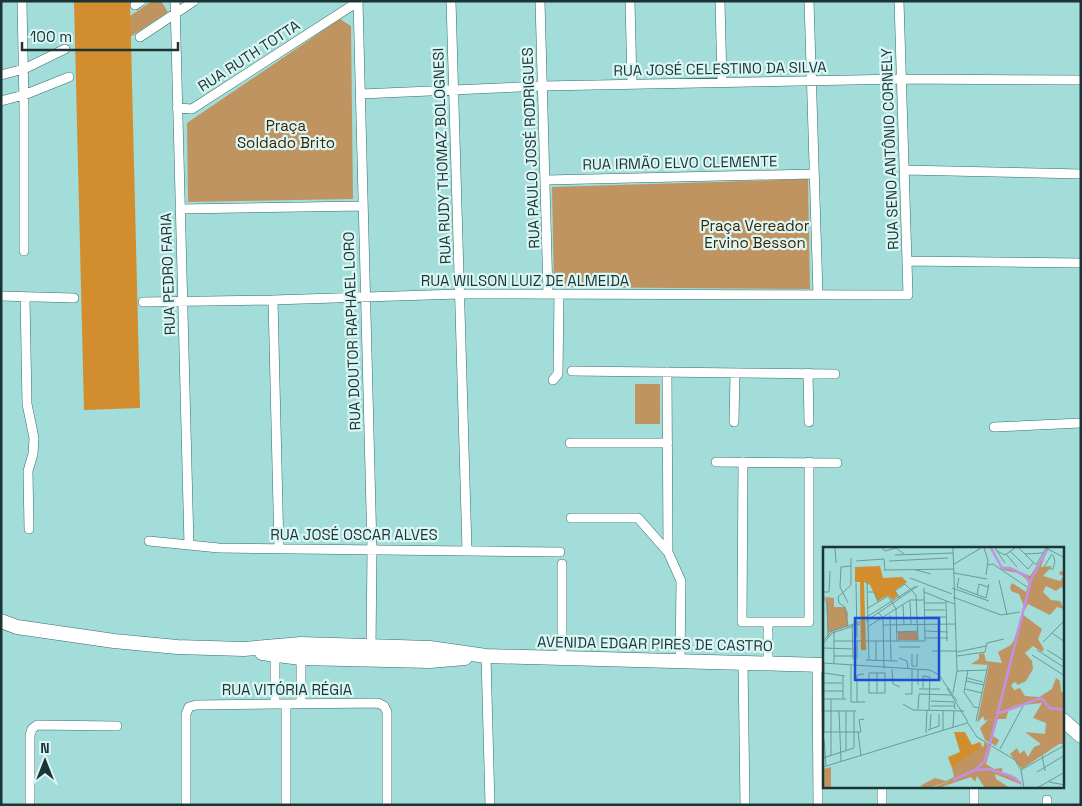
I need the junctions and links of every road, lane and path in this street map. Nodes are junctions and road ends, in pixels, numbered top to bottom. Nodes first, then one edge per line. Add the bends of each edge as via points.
1 (22, 1) edge
2 (175, 1) edge
3 (194, 1) edge
4 (358, 1) edge
5 (451, 1) edge
6 (540, 1) edge
7 (630, 1) edge
8 (720, 1) edge
9 (809, 1) edge
10 (900, 1) edge
11 (175, 13) junction
12 (140, 37) dead end
13 (65, 49) dead end
14 (24, 69) junction
15 (1, 75) edge
16 (69, 77) dead end
17 (902, 78) junction
18 (1081, 80) edge
19 (811, 81) junction
20 (722, 82) junction
21 (632, 84) junction
22 (543, 86) junction
23 (454, 90) junction
24 (361, 94) junction
25 (24, 95) junction
26 (1, 101) edge
27 (177, 108) junction
28 (904, 170) junction
29 (814, 174) junction
30 (1081, 174) edge
31 (546, 180) junction
32 (362, 206) junction
33 (180, 209) junction
34 (24, 251) dead end
35 (907, 262) junction
36 (1081, 263) edge
37 (459, 294) junction
38 (548, 294) junction
39 (559, 294) junction
40 (818, 295) junction
41 (1, 296) edge
42 (908, 296) joint
43 (25, 297) junction
44 (364, 297) junction
45 (74, 298) dead end
46 (182, 300) junction
47 (272, 300) junction
48 (143, 302) dead end
49 (572, 371) dead end
50 (667, 372) junction
51 (735, 373) junction
52 (808, 373) junction
53 (835, 374) dead end
54 (553, 380) dead end
55 (734, 422) dead end
56 (809, 422) dead end
57 (1081, 423) edge
58 (994, 427) dead end
59 (570, 443) dead end
60 (668, 443) junction
61 (716, 462) dead end
62 (743, 462) junction
63 (809, 462) junction
64 (837, 463) dead end
65 (571, 518) dead end
66 (29, 529) dead end
67 (149, 541) dead end
68 (189, 545) junction
69 (280, 548) junction
70 (372, 549) junction
71 (467, 550) junction
72 (560, 552) dead end
73 (668, 552) junction
74 (562, 564) dead end
75 (1, 622) edge
76 (768, 622) junction
77 (17, 627) junction
78 (1, 628) edge
79 (244, 649) junction
80 (371, 653) junction
81 (275, 655) junction
82 (486, 656) junction
83 (301, 658) junction
84 (562, 659) junction
85 (680, 661) junction
86 (743, 662) junction
87 (768, 663) junction
88 (821, 665) edge
89 (275, 704) junction
90 (286, 704) junction
91 (301, 704) junction
92 (1064, 721) edge
93 (117, 726) dead end
94 (1081, 736) edge
95 (882, 788) edge
96 (974, 788) edge
97 (30, 805) edge
98 (186, 805) edge
99 (286, 805) edge
100 (387, 805) edge
101 (490, 805) edge
102 (745, 805) edge
103 (818, 805) edge
104 (882, 805) edge
105 (974, 805) edge

1 - 14 street
2 - 11 street, RUA PEDRO FARIA
3 - 11 street
4 - 24 street, RUA DOUTOR RAPHAEL LORO
4 - 27 street, RUA RUTH TOTTA via 192,109
5 - 23 street, RUA RUDY THOMAZ BOLOGNESI
6 - 22 street, RUA PAULO JOSÉ RODRIGUES
7 - 21 street
8 - 20 street
9 - 19 street
10 - 17 street, RUA SENO ANTÔNIO CORNELY
11 - 12 street
11 - 27 street, RUA PEDRO FARIA
13 - 14 street
14 - 15 street
14 - 25 street
16 - 25 street
17 - 18 street, RUA JOSÉ CELESTINO DA SILVA
17 - 19 street, RUA JOSÉ CELESTINO DA SILVA
17 - 28 street, RUA SENO ANTÔNIO CORNELY
19 - 20 street, RUA JOSÉ CELESTINO DA SILVA
19 - 29 street
20 - 21 street, RUA JOSÉ CELESTINO DA SILVA
21 - 22 street, RUA JOSÉ CELESTINO DA SILVA
22 - 23 street, RUA JOSÉ CELESTINO DA SILVA
22 - 31 street, RUA PAULO JOSÉ RODRIGUES
23 - 24 street, RUA JOSÉ CELESTINO DA SILVA
23 - 37 street, RUA RUDY THOMAZ BOLOGNESI
24 - 32 street, RUA DOUTOR RAPHAEL LORO
25 - 26 street
25 - 34 street
27 - 33 street, RUA PEDRO FARIA
28 - 30 street
28 - 35 street, RUA SENO ANTÔNIO CORNELY
29 - 31 street, RUA IRMÃO ELVO CLEMENTE
29 - 40 street
31 - 38 street, RUA PAULO JOSÉ RODRIGUES
32 - 33 street
32 - 44 street, RUA DOUTOR RAPHAEL LORO
33 - 46 street, RUA PEDRO FARIA
35 - 36 street
35 - 42 street, RUA SENO ANTÔNIO CORNELY
37 - 38 street, RUA WILSON LUIZ DE ALMEIDA
37 - 44 street, RUA WILSON LUIZ DE ALMEIDA
37 - 71 street, RUA RUDY THOMAZ BOLOGNESI
38 - 39 street, RUA WILSON LUIZ DE ALMEIDA
39 - 40 street, RUA WILSON LUIZ DE ALMEIDA
39 - 54 street via 558,374
40 - 42 street, RUA WILSON LUIZ DE ALMEIDA
41 - 43 street
43 - 45 street
43 - 66 street via 27,404 34,438 28,471
44 - 47 street, RUA WILSON LUIZ DE ALMEIDA
44 - 70 street, RUA DOUTOR RAPHAEL LORO
46 - 47 street, RUA WILSON LUIZ DE ALMEIDA
46 - 48 street, RUA WILSON LUIZ DE ALMEIDA
46 - 68 street, RUA PEDRO FARIA
47 - 69 street
49 - 50 street
50 - 51 street
50 - 60 street
51 - 52 street
51 - 55 street
52 - 53 street
52 - 56 street
57 - 58 street
59 - 60 street
60 - 73 street
61 - 62 street
62 - 63 street
62 - 76 street via 742,622
63 - 64 street
63 - 76 street via 809,622
65 - 73 street via 638,518
67 - 68 street, RUA JOSÉ OSCAR ALVES
68 - 69 street, RUA JOSÉ OSCAR ALVES
69 - 70 street, RUA JOSÉ OSCAR ALVES
70 - 71 street, RUA JOSÉ OSCAR ALVES
70 - 80 street, RUA DOUTOR RAPHAEL LORO
71 - 72 street, RUA JOSÉ OSCAR ALVES
73 - 85 street via 681,581
74 - 84 street
75 - 77 main road, AVENIDA EDGAR PIRES DE CASTRO
76 - 87 street
77 - 78 main road, AVENIDA EDGAR PIRES DE CASTRO
77 - 79 main road, AVENIDA EDGAR PIRES DE CASTRO via 114,641
79 - 80 main road, AVENIDA EDGAR PIRES DE CASTRO via 301,644
79 - 81 main road, AVENIDA EDGAR PIRES DE CASTRO
80 - 82 main road, AVENIDA EDGAR PIRES DE CASTRO via 430,661
80 - 83 main road, AVENIDA EDGAR PIRES DE CASTRO
81 - 83 main road, AVENIDA EDGAR PIRES DE CASTRO
81 - 89 street
82 - 84 main road, AVENIDA EDGAR PIRES DE CASTRO
82 - 101 street
83 - 91 street
84 - 85 main road, AVENIDA EDGAR PIRES DE CASTRO
85 - 86 main road, AVENIDA EDGAR PIRES DE CASTRO
86 - 87 main road, AVENIDA EDGAR PIRES DE CASTRO
86 - 102 street
87 - 88 main road, AVENIDA EDGAR PIRES DE CASTRO
88 - 103 street
89 - 90 street, RUA VITÓRIA RÉGIA
89 - 98 street, RUA VITÓRIA RÉGIA via 189,707 186,714
90 - 91 street, RUA VITÓRIA RÉGIA
90 - 99 street
91 - 100 street, RUA VITÓRIA RÉGIA via 378,703 384,706 387,712
92 - 94 main road
93 - 97 street via 37,725 32,729
95 - 104 street
96 - 105 street

